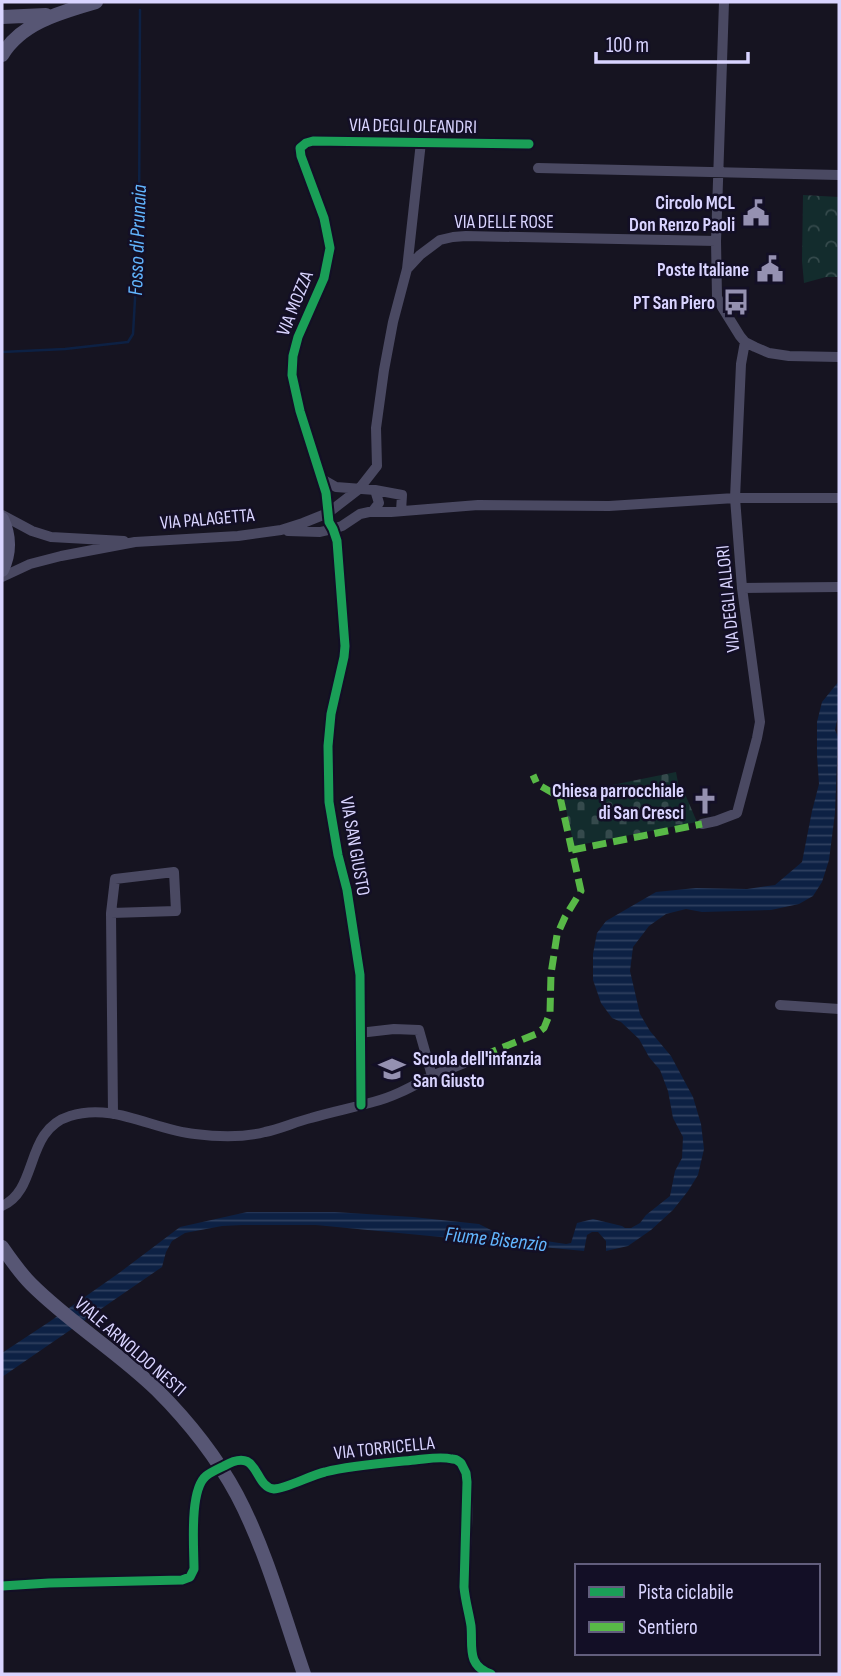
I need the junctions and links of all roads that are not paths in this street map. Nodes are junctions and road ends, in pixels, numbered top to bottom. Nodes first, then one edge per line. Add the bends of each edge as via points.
1 (96, 2) edge
2 (724, 2) edge
3 (58, 13) junction
4 (2, 17) edge
5 (2, 55) edge
6 (421, 142) junction
7 (528, 144) dead end
8 (300, 148) joint
9 (538, 168) dead end
10 (719, 172) junction
11 (839, 175) edge
12 (716, 241) junction
13 (407, 270) junction
14 (745, 342) junction
15 (839, 358) edge
16 (322, 478) junction
17 (359, 489) junction
18 (375, 490) junction
19 (735, 498) junction
20 (839, 498) edge
21 (401, 511) junction
22 (372, 512) junction
23 (328, 513) junction
24 (2, 517) edge
25 (333, 529) junction
26 (281, 530) junction
27 (135, 542) junction
28 (2, 570) edge
29 (2, 577) edge
30 (839, 587) edge
31 (742, 588) junction
32 (702, 824) dead end
33 (111, 912) junction
34 (780, 1005) dead end
35 (839, 1009) edge
36 (359, 1033) junction
37 (464, 1063) dead end
38 (432, 1076) junction
39 (361, 1105) junction
40 (113, 1114) junction
41 (2, 1206) edge
42 (2, 1247) edge
43 (229, 1463) dead end
44 (207, 1475) dead end
45 (2, 1586) edge
46 (304, 1674) edge
47 (491, 1674) edge

1 - 3 street
2 - 10 street
3 - 4 street
3 - 5 street via 18,35
6 - 7 street, VIA DEGLI OLEANDRI
6 - 8 street, VIA DEGLI OLEANDRI via 313,141
6 - 13 street
8 - 16 street, VIA MOZZA via 330,244 324,278 301,327 292,367
9 - 10 street
10 - 11 street
10 - 12 street
12 - 13 street, VIA DELLE ROSE via 457,236 440,240
12 - 14 street via 717,297
13 - 17 street via 384,370 376,428 377,464
14 - 15 street via 769,353
14 - 19 street, VIA DEGLI ALLORI
16 - 17 street via 336,487
16 - 23 street, VIA MOZZA
17 - 18 street
17 - 23 street
18 - 21 street via 401,495
18 - 22 street via 379,503
19 - 20 street
19 - 21 street
19 - 31 street, VIA DEGLI ALLORI
21 - 22 street
22 - 25 street
23 - 25 street, VIA SAN GIUSTO
23 - 26 street, VIA PALAGETTA
24 - 27 street, VIA PALAGETTA via 51,537
24 - 28 street, VIA PALAGETTA via 8,540
25 - 26 street, VIA PALAGETTA
25 - 36 street, VIA SAN GIUSTO via 345,646 331,714 329,802 360,975
26 - 27 street, VIA PALAGETTA
27 - 29 street, VIA PALAGETTA via 50,558
30 - 31 street
31 - 32 street, VIA DEGLI ALLORI via 760,722 758,738 737,813
33 - 33 street via 115,879 174,872 176,911
33 - 40 street
34 - 35 street
36 - 38 street via 394,1028 419,1031
36 - 39 street, VIA SAN GIUSTO
37 - 38 street
38 - 39 street
39 - 40 street via 245,1136 170,1131
40 - 41 street via 79,1114 60,1120 37,1145 18,1194
42 - 46 street, VIALE ARNOLDO NESTI via 36,1289 139,1374 193,1429 246,1513
43 - 47 street, VIA TORRICELLA via 249,1463 272,1489 336,1469 443,1458 461,1463 468,1495 464,1587 472,1654 478,1667
44 - 45 street via 196,1495 190,1577

